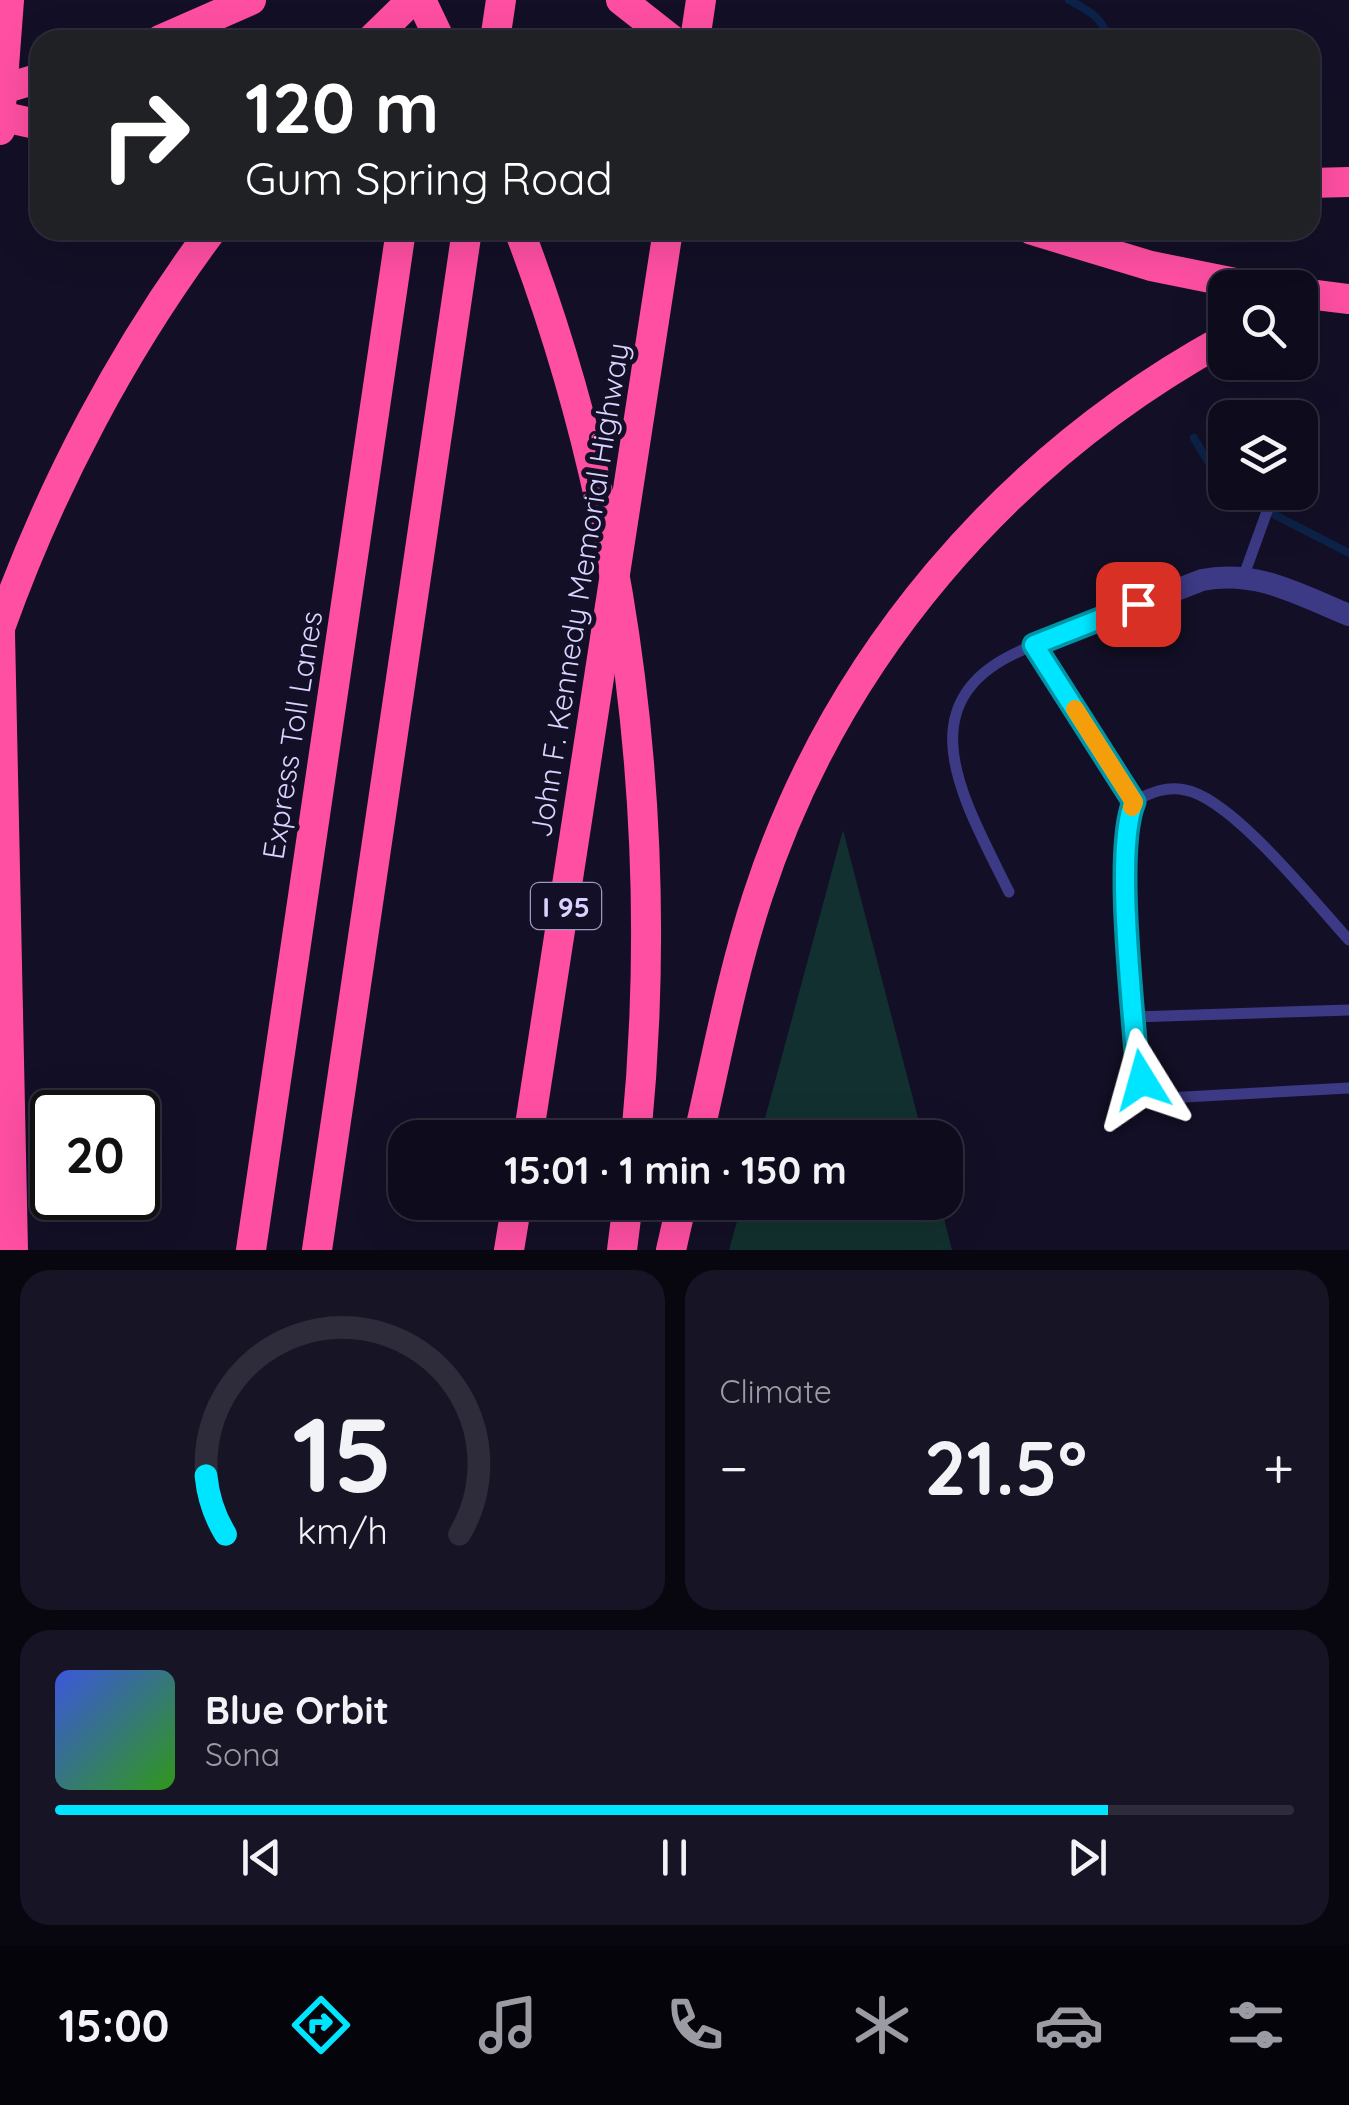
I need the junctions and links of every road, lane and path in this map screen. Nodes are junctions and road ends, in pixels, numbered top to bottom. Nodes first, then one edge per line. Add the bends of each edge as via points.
1 (10, 0) edge
2 (251, 0) edge
3 (412, 0) edge
4 (421, 0) edge
5 (435, 0) edge
6 (501, 0) edge
7 (621, 0) edge
8 (701, 0) edge
9 (183, 30) edge
10 (382, 30) edge
11 (430, 30) edge
12 (435, 30) edge
13 (496, 30) edge
14 (659, 30) edge
15 (696, 30) edge
16 (30, 81) edge
17 (0, 90) edge
18 (0, 116) edge
19 (30, 124) edge
20 (0, 130) edge
21 (1349, 182) edge
22 (1320, 183) edge
23 (205, 240) edge
24 (400, 240) edge
25 (465, 240) edge
26 (522, 240) edge
27 (666, 240) edge
28 (1065, 240) edge
29 (1208, 277) edge
30 (1349, 284) edge
31 (1318, 296) edge
32 (1318, 297) edge
33 (1349, 299) edge
34 (1208, 350) edge
35 (1268, 510) edge
36 (1244, 576) junction
37 (1349, 615) edge
38 (0, 631) edge
39 (1034, 645) junction
40 (2, 684) edge
41 (1134, 802) junction
42 (1008, 892) dead end
43 (1349, 940) edge
44 (1349, 1010) edge
45 (1134, 1017) junction
46 (1349, 1088) edge
47 (531, 1120) edge
48 (637, 1120) edge
49 (702, 1120) edge
50 (514, 1220) edge
51 (626, 1220) edge
52 (678, 1220) edge
53 (14, 1250) edge
54 (251, 1250) edge
55 (317, 1250) edge
56 (509, 1250) edge
57 (622, 1250) edge
58 (671, 1250) edge

1 - 20 highway, bridge
2 - 9 highway
3 - 10 highway
4 - 12 highway, bridge
5 - 11 highway, bridge
6 - 13 highway
7 - 14 highway
8 - 15 highway
16 - 17 highway, bridge
18 - 19 highway
21 - 22 highway
23 - 38 highway via 88,432
24 - 54 highway, Express Toll Lanes
25 - 55 highway
26 - 48 highway, bridge via 582,426 635,722 647,942
27 - 47 highway, John F. Kennedy Memorial Highway / I 95
28 - 29 highway
30 - 32 highway
31 - 33 highway, bridge
34 - 49 highway via 1108,412 1042,465 963,544 866,669 805,777 759,892
35 - 36 lane
36 - 37 street
36 - 39 street via 1202,580
38 - 40 highway
39 - 41 lane
39 - 42 lane via 1000,658 957,705 960,791
40 - 53 highway
41 - 43 lane via 1175,789 1212,804 1242,824
41 - 45 lane via 1126,822
44 - 45 lane
45 - 46 lane via 1142,1080 1166,1098
50 - 56 highway
51 - 57 highway
52 - 58 highway

